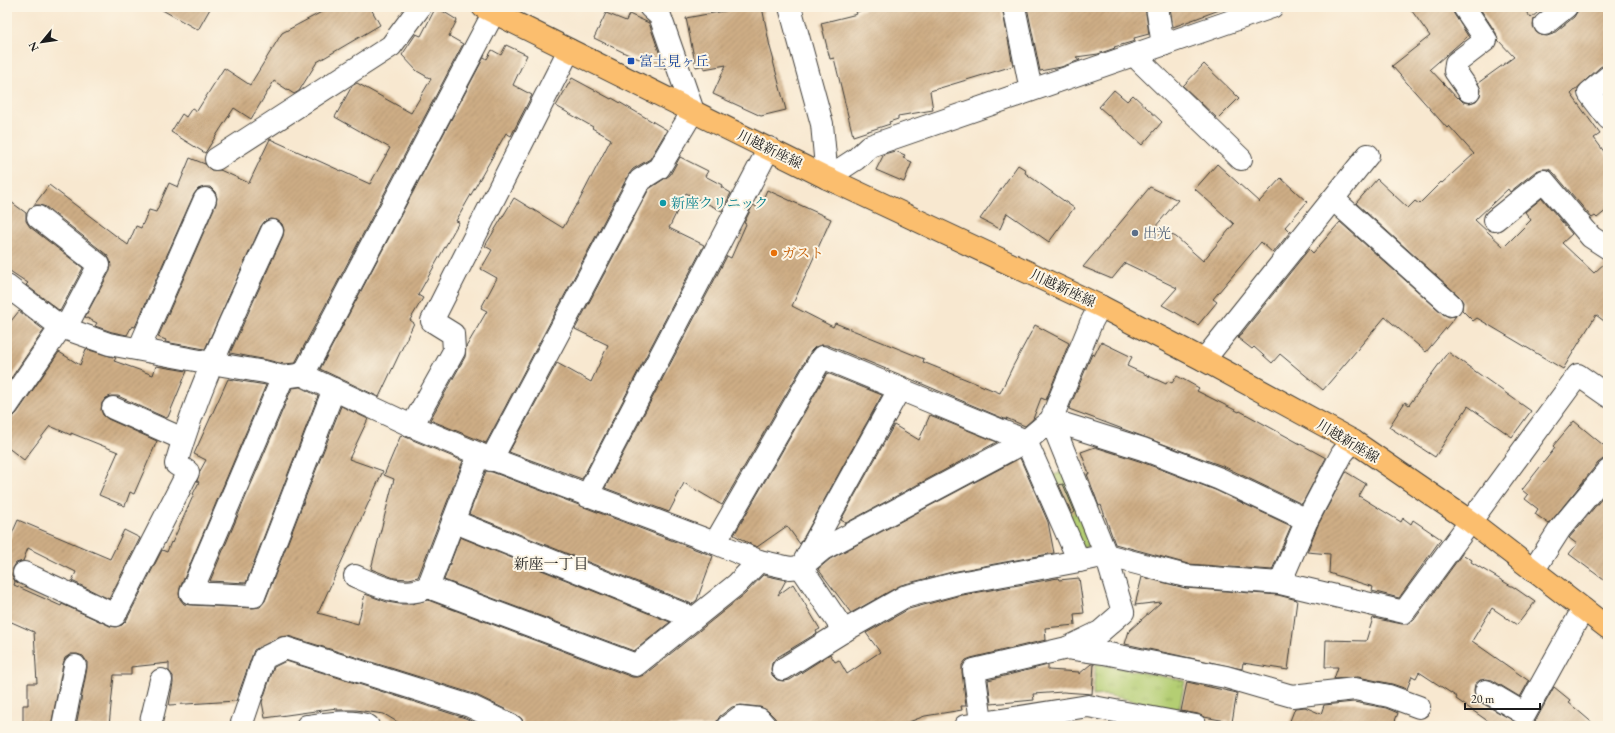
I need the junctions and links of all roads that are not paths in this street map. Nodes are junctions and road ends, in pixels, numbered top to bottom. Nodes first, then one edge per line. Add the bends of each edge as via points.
1 (420, 7) edge
2 (650, 7) edge
3 (790, 7) edge
4 (1014, 7) edge
5 (1157, 7) edge
6 (1272, 7) edge
7 (1464, 7) edge
8 (1566, 7) edge
9 (489, 10) edge
10 (1247, 11) edge
11 (1545, 24) dead end
12 (1163, 45) junction
13 (569, 50) junction
14 (1136, 54) junction
15 (1608, 77) edge
16 (1031, 90) junction
17 (1469, 90) dead end
18 (693, 112) junction
19 (1608, 118) edge
20 (769, 148) junction
21 (1368, 156) dead end
22 (216, 159) dead end
23 (1241, 159) dead end
24 (826, 178) junction
25 (205, 199) dead end
26 (1333, 199) junction
27 (38, 217) dead end
28 (1495, 220) dead end
29 (272, 231) dead end
30 (1608, 248) edge
31 (7, 286) edge
32 (1452, 305) dead end
33 (1100, 306) junction
34 (63, 328) junction
35 (139, 349) junction
36 (1204, 360) junction
37 (211, 364) junction
38 (293, 376) junction
39 (900, 388) junction
40 (334, 389) junction
41 (1608, 396) edge
42 (7, 406) edge
43 (113, 408) dead end
44 (1050, 420) junction
45 (412, 426) junction
46 (183, 439) junction
47 (1026, 441) junction
48 (1353, 441) junction
49 (485, 457) junction
50 (1608, 471) edge
51 (587, 496) junction
52 (1307, 520) junction
53 (453, 521) junction
54 (1471, 522) junction
55 (715, 543) junction
56 (1106, 556) junction
57 (759, 561) junction
58 (1078, 561) junction
59 (801, 567) junction
60 (1533, 570) junction
61 (24, 573) dead end
62 (354, 576) dead end
63 (1280, 583) junction
64 (428, 587) junction
65 (1583, 609) junction
66 (693, 618) junction
67 (1608, 628) edge
68 (844, 631) junction
69 (1067, 648) junction
70 (75, 666) dead end
71 (783, 670) dead end
72 (161, 680) dead end
73 (1486, 691) dead end
74 (1419, 707) dead end
75 (734, 721) edge
76 (1168, 723) edge
77 (973, 724) edge
78 (64, 726) edge
79 (150, 726) edge
80 (241, 726) edge
81 (307, 726) edge
82 (368, 726) edge
83 (512, 726) edge
84 (765, 726) edge
85 (1196, 726) edge

1 - 22 street via 391,46
2 - 18 street via 660,16
3 - 24 street via 822,124
4 - 16 street
5 - 12 street
6 - 10 street
7 - 17 street via 1486,40 1456,63 1455,71
8 - 11 street
9 - 13 main road, 川越新座線
9 - 38 street
10 - 12 street
12 - 14 street
13 - 18 main road, 川越新座線
13 - 45 street via 432,321 452,334 454,351
14 - 16 street
14 - 23 street via 1140,61
15 - 19 street via 1589,93
16 - 24 street via 870,146 856,159
18 - 20 main road, 川越新座線
18 - 49 street via 659,168 640,180
20 - 24 main road, 川越新座線
20 - 51 street
21 - 26 street
24 - 33 main road, 川越新座線
25 - 35 street
26 - 32 street
26 - 36 street
27 - 34 street via 99,265
28 - 30 street via 1544,181 1591,238
29 - 37 street
31 - 34 street
33 - 36 main road, 川越新座線
33 - 44 street
34 - 35 street via 109,344
34 - 42 street
35 - 37 street
36 - 48 main road, 川越新座線
37 - 38 street
37 - 46 street
38 - 40 street
38 - 40 street via 191,593 254,596
39 - 47 street
39 - 55 street via 822,357
39 - 59 street
40 - 45 street
41 - 54 street via 1578,375
43 - 46 street
44 - 47 street
44 - 52 street via 1143,449 1220,479
44 - 56 street
45 - 49 street
46 - 61 street via 176,464 188,472 115,615
47 - 58 street
47 - 59 street via 823,549
48 - 52 street via 1342,454
48 - 54 main road, 川越新座線
49 - 51 street
49 - 53 street
50 - 60 street via 1560,528
51 - 55 street
52 - 63 street
53 - 64 street
53 - 66 street
54 - 60 main road, 川越新座線
54 - 63 street via 1404,612
55 - 57 street
56 - 58 street
56 - 63 street via 1186,576
56 - 69 street via 1123,612 1100,632
57 - 59 street via 790,568
57 - 66 street via 737,584
58 - 68 street via 954,584 904,597
59 - 68 street
60 - 65 main road, 川越新座線
62 - 64 street via 388,590 419,591
64 - 66 street via 636,665
65 - 67 main road, 川越新座線
65 - 73 street via 1525,714
68 - 71 street
69 - 74 street via 1226,677 1292,696 1355,689 1388,696
69 - 77 street via 974,670
70 - 78 street
72 - 79 street
75 - 84 street via 759,719
76 - 77 street via 1088,706
76 - 85 street
80 - 83 street via 264,658 285,648 470,706
81 - 82 street via 361,723

